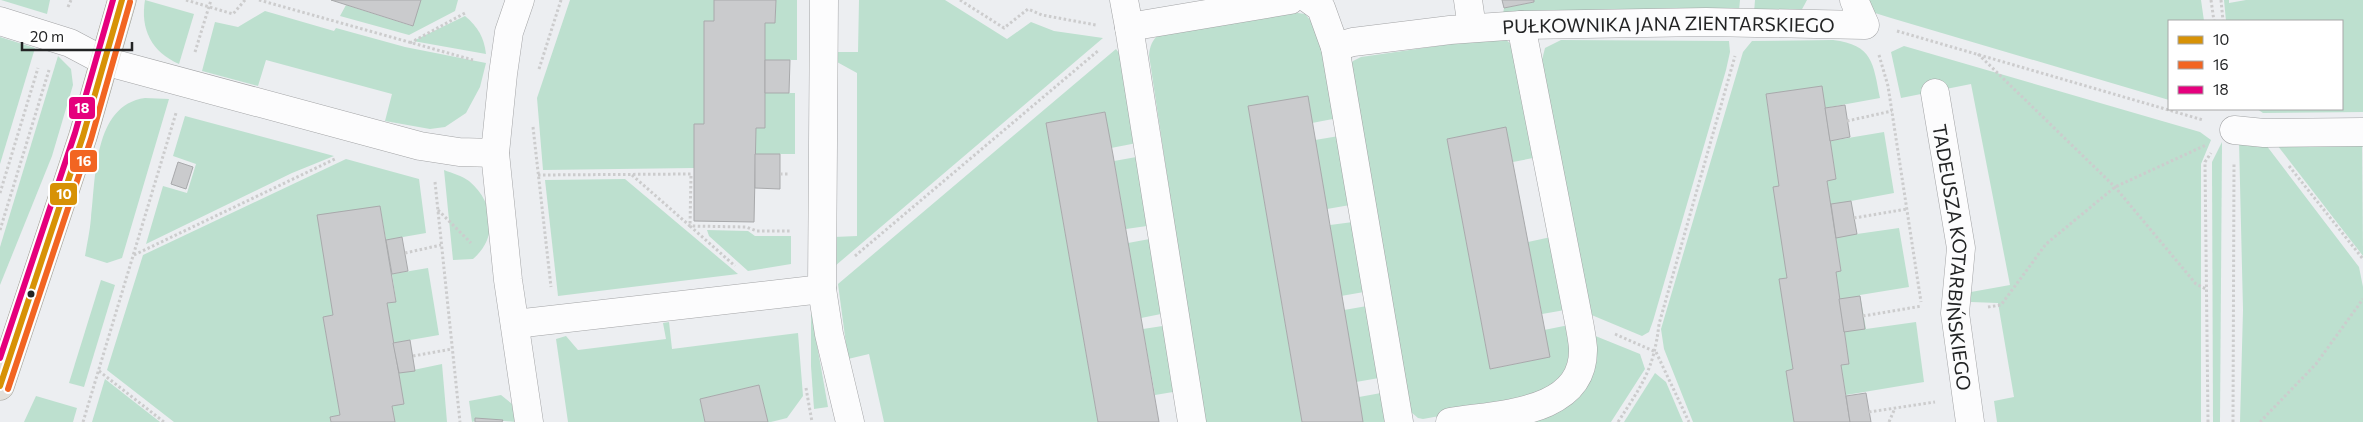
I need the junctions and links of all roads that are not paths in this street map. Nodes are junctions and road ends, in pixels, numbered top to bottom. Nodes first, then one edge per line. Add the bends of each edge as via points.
1 (122, 0) edge
2 (520, 0) edge
3 (824, 0) edge
4 (1124, 0) edge
5 (1290, 0) edge
6 (1310, 0) edge
7 (1468, 0) edge
8 (1854, 0) edge
9 (0, 21) edge
10 (1522, 25) junction
11 (1129, 27) junction
12 (1472, 28) junction
13 (1335, 47) junction
14 (104, 61) junction
15 (1935, 93) dead end
16 (2363, 132) edge
17 (2230, 134) road end
18 (495, 153) junction
19 (822, 278) junction
20 (515, 324) junction
21 (0, 386) edge
22 (529, 422) edge
23 (850, 422) edge
24 (1192, 422) edge
25 (1399, 422) edge
26 (1450, 422) edge
27 (1970, 422) edge

1 - 14 main road
2 - 18 street via 509,32 502,74
3 - 19 street
4 - 11 street
5 - 11 street
6 - 13 street via 1321,8
7 - 12 street
8 - 10 street, PUŁKOWNIKA JANA ZIENTARSKIEGO via 1866,25 1745,22
9 - 14 street via 70,43
10 - 12 street, PUŁKOWNIKA JANA ZIENTARSKIEGO
10 - 26 street via 1578,317 1583,349 1580,370 1571,388 1534,409
11 - 24 street
12 - 13 street, PUŁKOWNIKA JANA ZIENTARSKIEGO via 1352,42
13 - 25 street
14 - 18 street via 420,146
14 - 21 main road via 83,136
15 - 27 street, TADEUSZA KOTARBIŃSKIEGO via 1961,248 1955,313
16 - 17 street
18 - 20 street
19 - 20 street
19 - 23 street via 829,334
20 - 22 street

